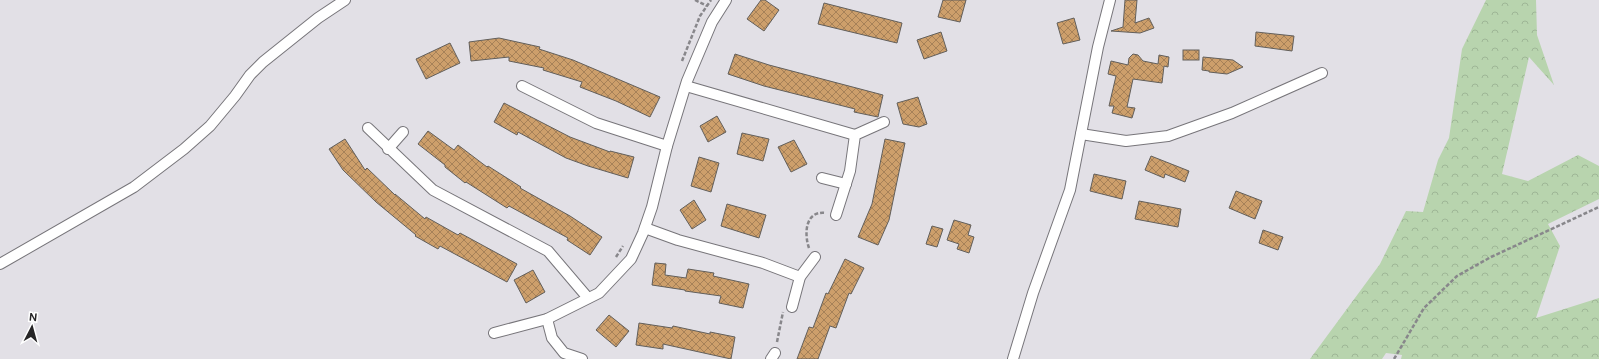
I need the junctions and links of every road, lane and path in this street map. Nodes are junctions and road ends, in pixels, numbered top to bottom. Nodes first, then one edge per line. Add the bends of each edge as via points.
1 (345, 0) edge
2 (695, 0) edge
3 (726, 0) edge
4 (1110, 0) edge
5 (707, 6) dead end
6 (1322, 73) dead end
7 (522, 86) dead end
8 (686, 86) junction
9 (884, 122) dead end
10 (368, 128) dead end
11 (404, 132) dead end
12 (1081, 134) junction
13 (855, 135) junction
14 (667, 146) junction
15 (388, 149) junction
16 (822, 178) dead end
17 (846, 184) junction
18 (1599, 207) edge
19 (836, 215) joint
20 (645, 228) junction
21 (815, 257) joint
22 (0, 264) edge
23 (800, 277) junction
24 (588, 298) junction
25 (792, 307) joint
26 (547, 319) junction
27 (494, 333) dead end
28 (773, 356) edge
29 (582, 359) edge
30 (1013, 359) edge
31 (1394, 359) edge

1 - 22 street via 263,62 210,126 184,149 134,187
2 - 5 path
3 - 8 street via 712,22
4 - 12 street
6 - 12 street via 1232,114 1168,136 1126,141
7 - 14 street via 596,123
8 - 13 street
8 - 14 street
9 - 13 street
10 - 15 street
11 - 15 street
12 - 30 street via 1070,190 1033,293
13 - 17 street
14 - 20 street
15 - 24 street via 433,190 548,251
16 - 17 street
17 - 19 street
18 - 31 path via 1491,257 1457,276 1424,308
19 - 21 path via 817,214 808,221 806,240
20 - 23 street via 678,240 763,263
20 - 24 street via 631,259 599,293
21 - 23 street
23 - 25 street
24 - 26 street
25 - 28 path via 784,308
26 - 27 street
26 - 29 street via 552,338 564,353

